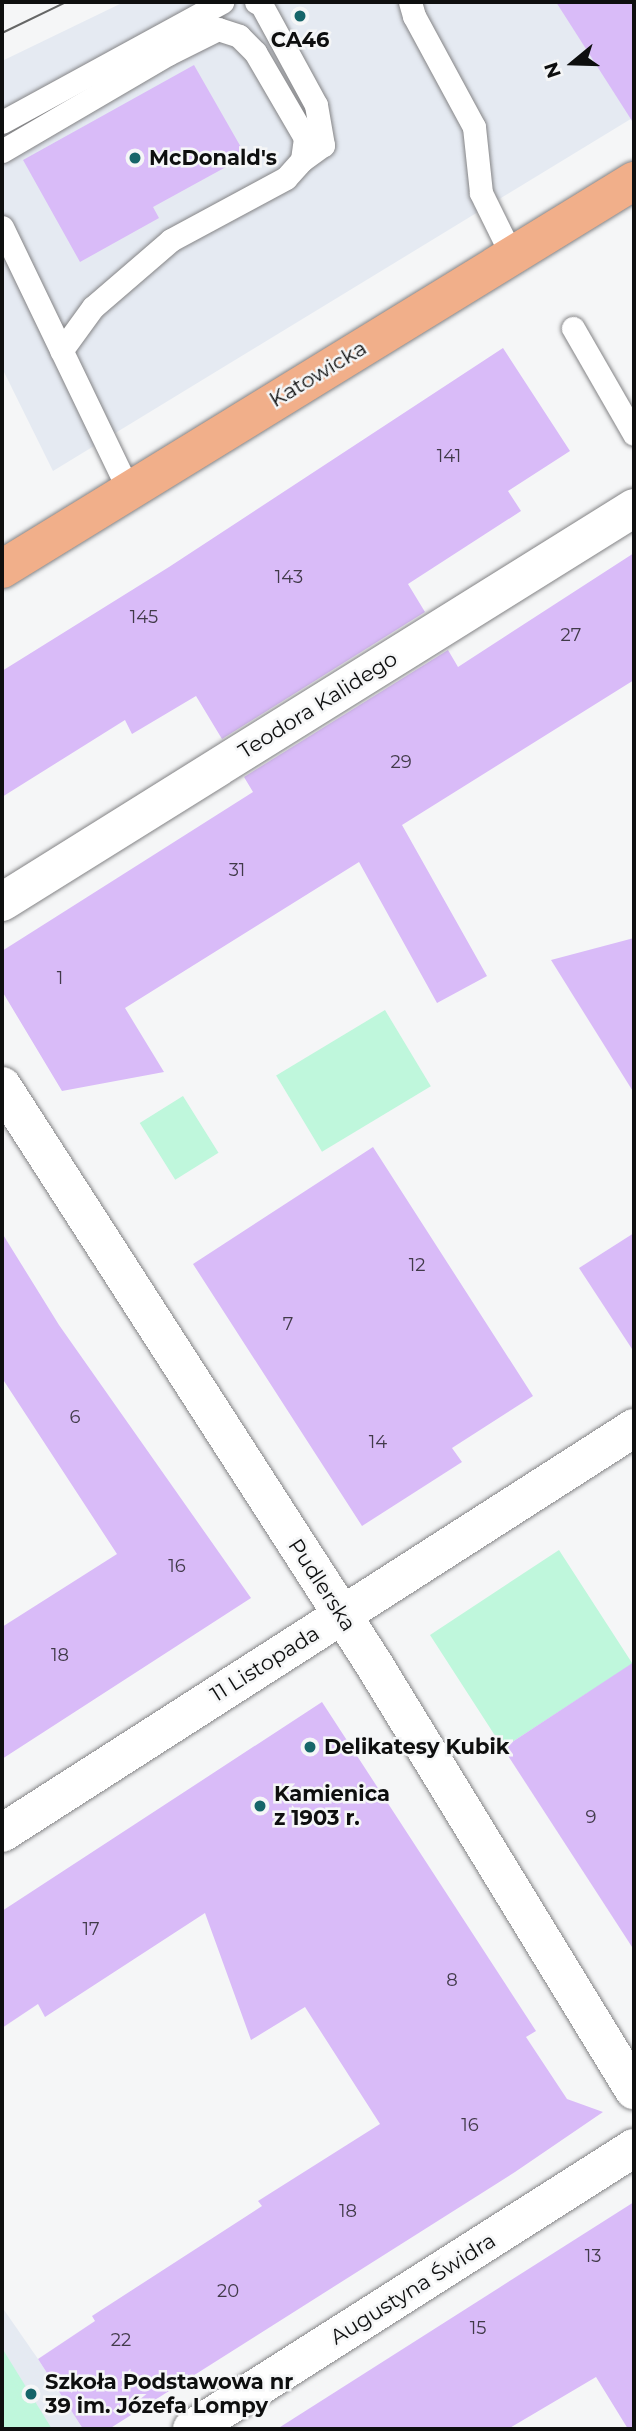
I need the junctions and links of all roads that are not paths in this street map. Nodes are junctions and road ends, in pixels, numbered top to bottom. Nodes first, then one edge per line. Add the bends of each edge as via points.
1 (222, 2) edge
2 (257, 2) edge
3 (410, 2) edge
4 (2, 122) edge
5 (2, 151) edge
6 (302, 160) junction
7 (634, 181) edge
8 (2, 228) edge
9 (512, 256) junction
10 (573, 328) dead end
11 (61, 351) junction
12 (634, 434) edge
13 (128, 489) junction
14 (634, 509) edge
15 (2, 569) edge
16 (2, 902) edge
17 (2, 1086) edge
18 (634, 1428) edge
19 (342, 1616) junction
20 (2, 1833) edge
21 (634, 2090) edge
22 (634, 2148) edge
23 (192, 2429) edge

1 - 4 lane
2 - 6 lane via 316,105 323,145
3 - 9 lane via 474,127 481,193
5 - 6 lane via 218,29 239,36 255,52 305,138
6 - 11 lane via 286,178 171,240 93,307
7 - 9 main road, Katowicka
8 - 11 lane
9 - 13 main road, Katowicka
10 - 12 lane
11 - 13 lane
13 - 15 main road, Katowicka
14 - 16 street, Teodora Kalidego
17 - 19 street, Pudlerska
18 - 19 street, 11 Listopada
19 - 20 street, 11 Listopada
19 - 21 street, Pudlerska
22 - 23 street, Augustyna Świdra

